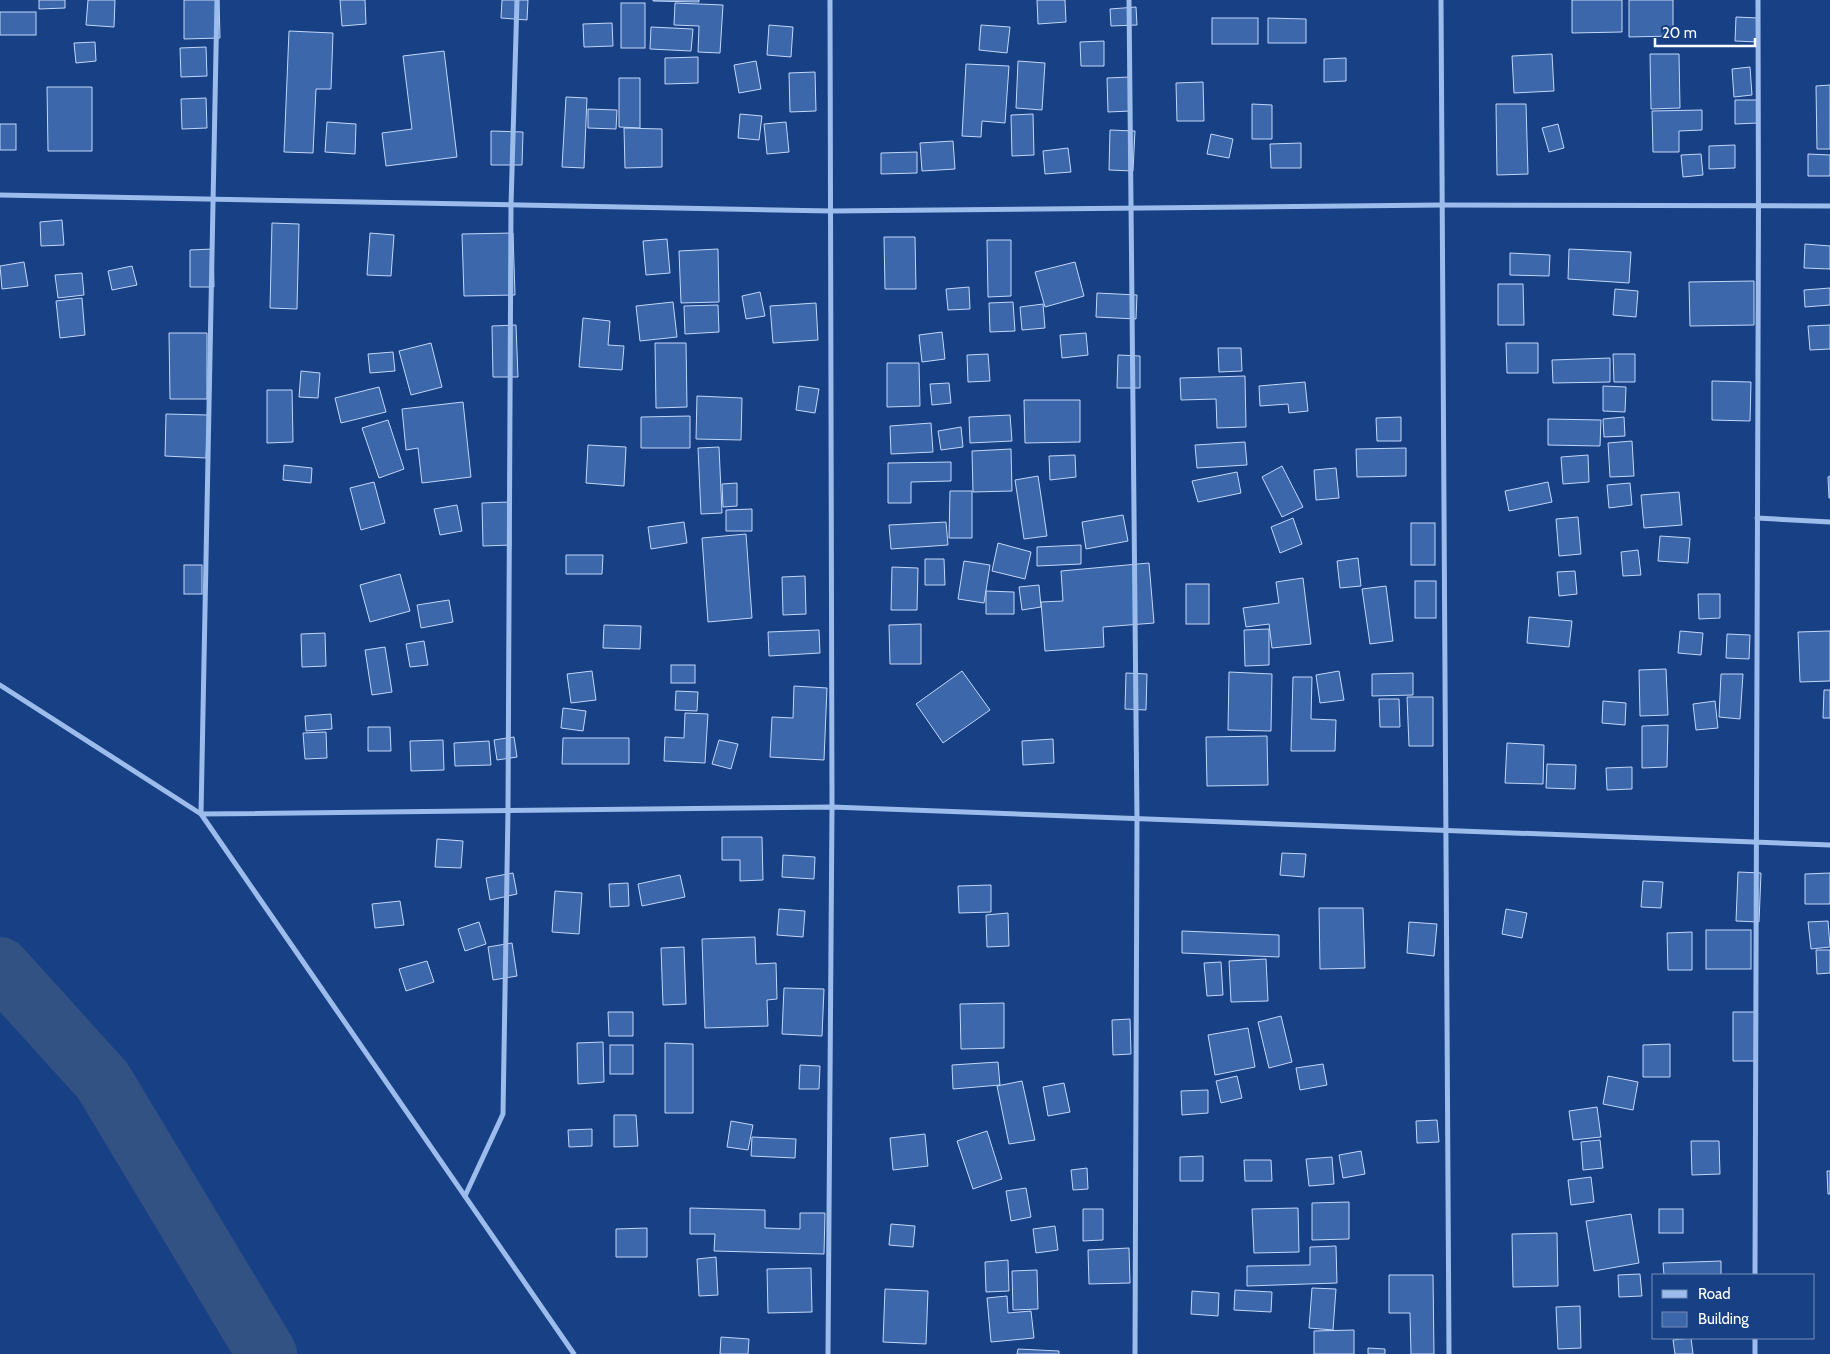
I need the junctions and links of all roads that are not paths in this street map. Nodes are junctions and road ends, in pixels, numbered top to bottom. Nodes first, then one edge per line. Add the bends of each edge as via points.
1 (216, 0) edge
2 (517, 0) edge
3 (830, 0) edge
4 (1129, 0) edge
5 (1441, 0) edge
6 (1758, 0) edge
7 (0, 195) edge
8 (212, 199) junction
9 (511, 205) junction
10 (1442, 205) junction
11 (1759, 206) junction
12 (1830, 206) edge
13 (1130, 208) junction
14 (830, 211) junction
15 (1757, 518) junction
16 (1830, 522) edge
17 (0, 685) edge
18 (832, 807) junction
19 (508, 810) junction
20 (201, 814) junction
21 (1137, 819) junction
22 (1447, 831) junction
23 (1755, 842) junction
24 (1830, 845) edge
25 (465, 1196) junction
26 (1755, 1274) edge
27 (1755, 1339) edge
28 (574, 1354) edge
29 (828, 1354) edge
30 (1135, 1354) edge
31 (1449, 1354) edge
32 (1755, 1354) edge

1 - 8 street
2 - 9 street
3 - 14 street
4 - 13 street
5 - 10 street
6 - 11 street
7 - 8 street
8 - 9 street
8 - 20 street
9 - 14 street
9 - 19 street
10 - 11 street
10 - 13 street
10 - 22 street
11 - 12 street
11 - 15 street
13 - 14 street
13 - 21 street
14 - 18 street
15 - 16 street
15 - 23 street
17 - 20 street
18 - 19 street
18 - 21 street
18 - 29 street
19 - 20 street
19 - 25 street via 503,1114
20 - 25 street
21 - 22 street
21 - 30 street
22 - 23 street
22 - 31 street
23 - 24 street
23 - 26 street
25 - 28 street
27 - 32 street

